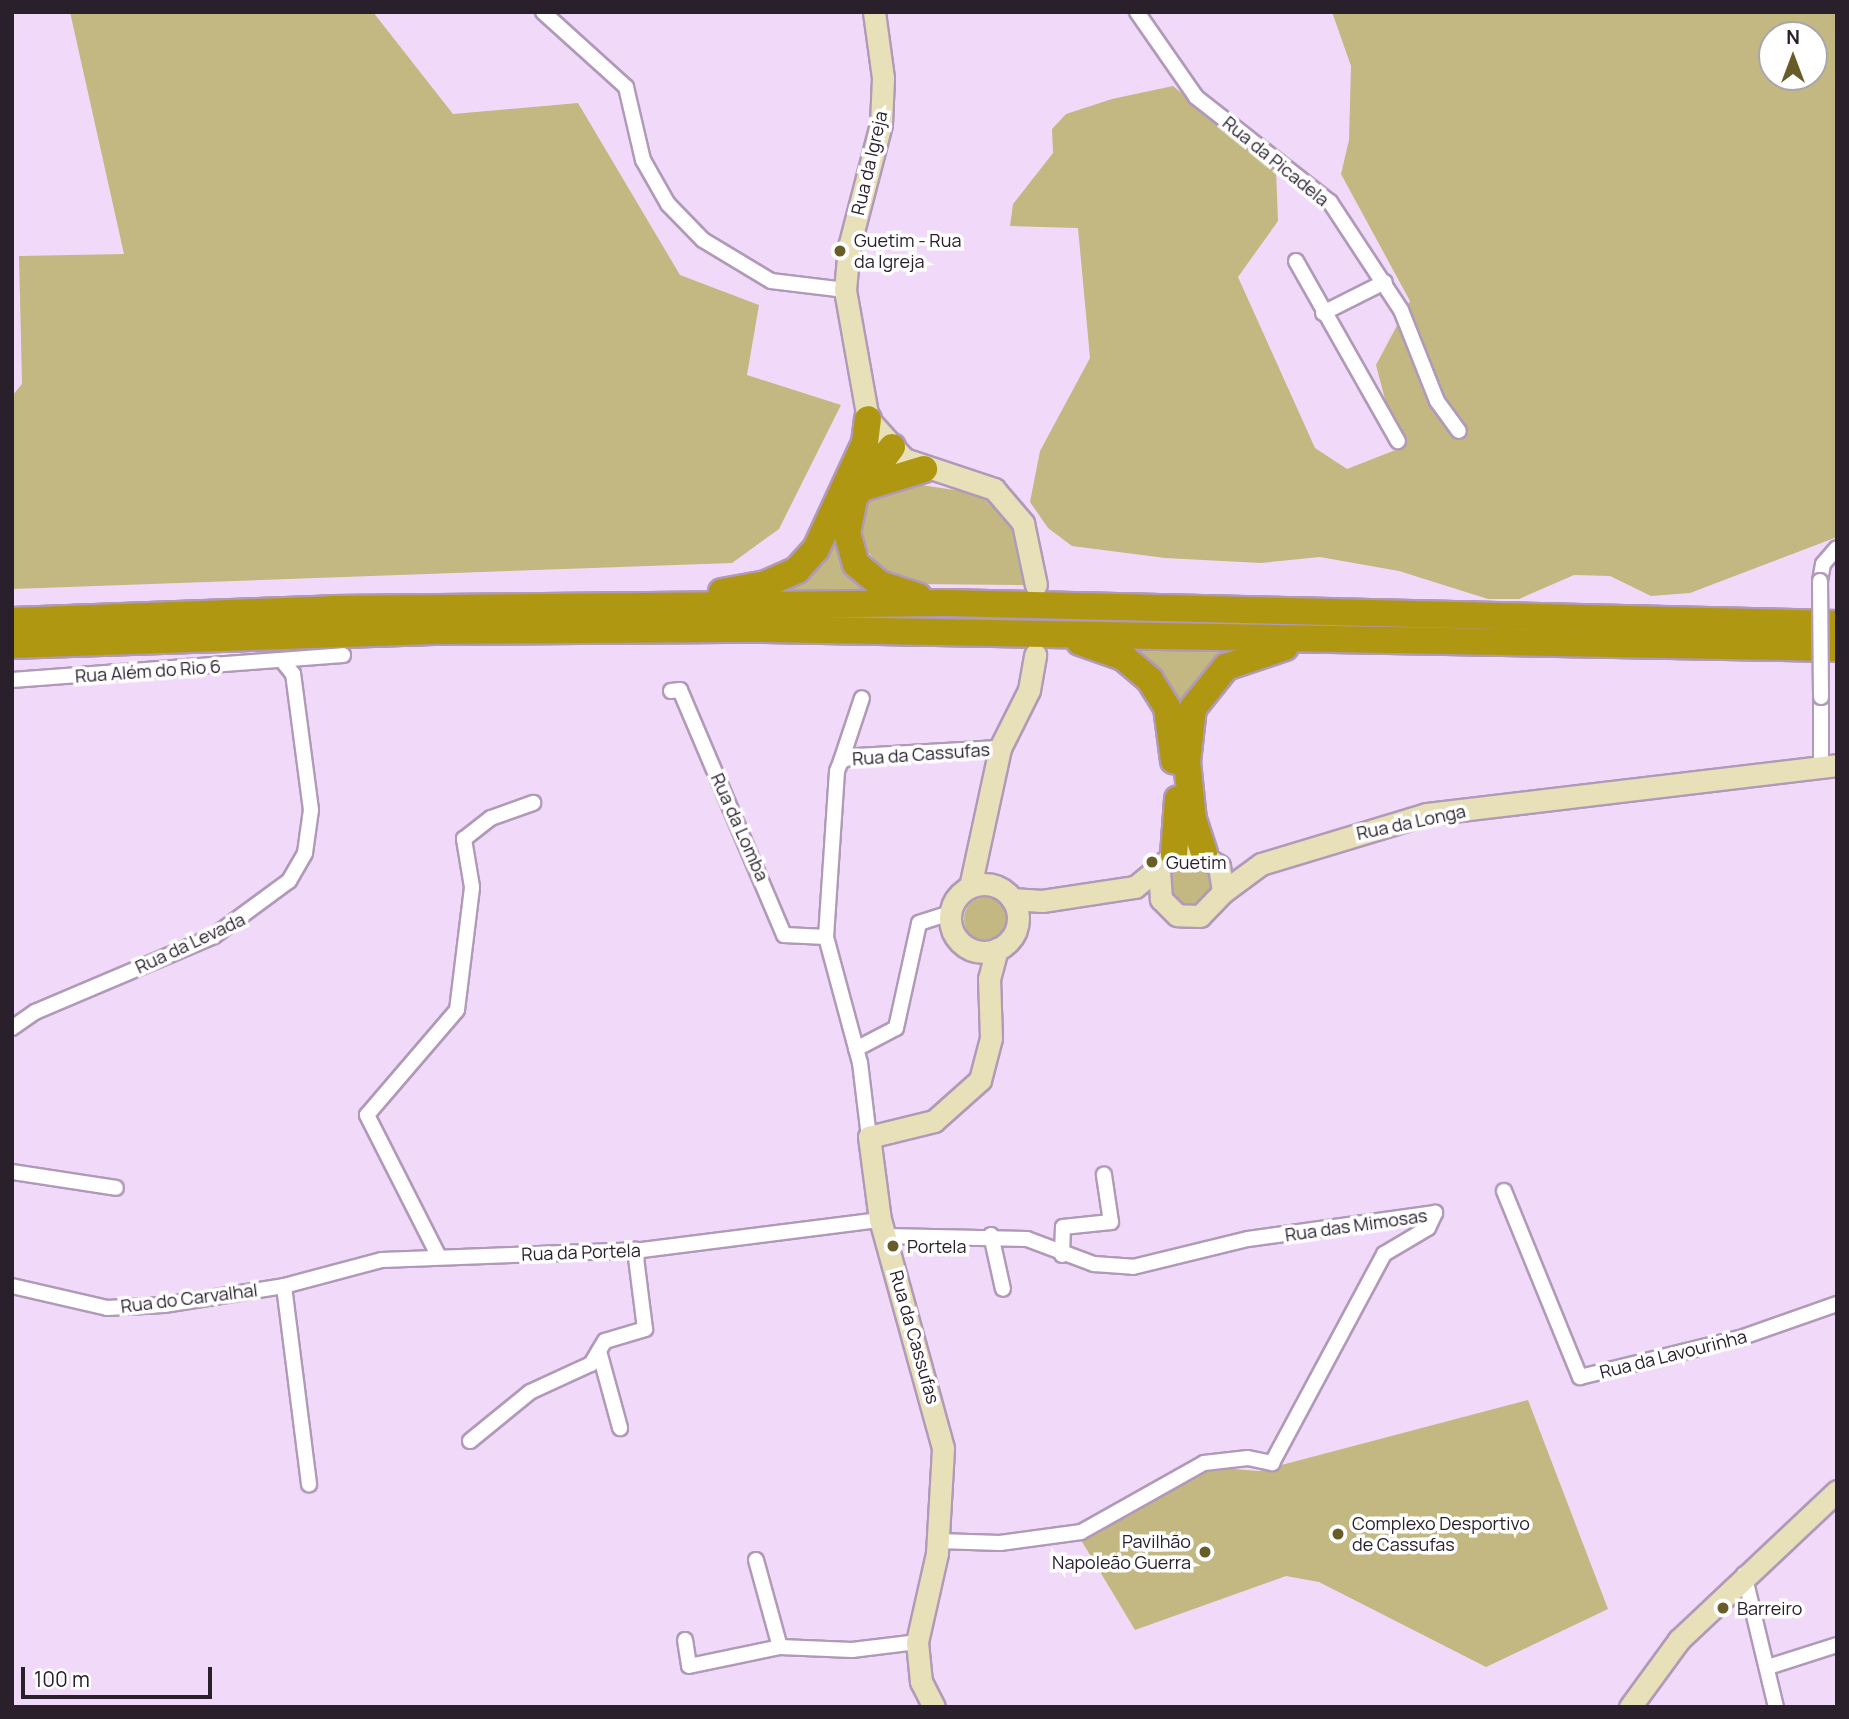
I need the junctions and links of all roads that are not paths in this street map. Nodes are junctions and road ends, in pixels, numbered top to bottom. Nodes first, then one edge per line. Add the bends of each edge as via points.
1 (542, 12) edge
2 (874, 12) edge
3 (1137, 12) edge
4 (1296, 261) dead end
5 (1385, 282) junction
6 (845, 290) junction
7 (1323, 313) junction
8 (856, 354) junction
9 (868, 419) junction
10 (1459, 431) dead end
11 (1398, 441) dead end
12 (892, 447) junction
13 (924, 469) junction
14 (854, 483) junction
15 (1837, 548) edge
16 (1036, 585) dead end
17 (684, 603) junction
18 (947, 603) junction
19 (12, 621) edge
20 (1837, 624) edge
21 (1323, 642) junction
22 (1041, 644) junction
23 (12, 645) edge
24 (1837, 648) edge
25 (343, 655) dead end
26 (284, 663) junction
27 (12, 680) edge
28 (671, 691) dead end
29 (862, 698) dead end
30 (1000, 748) junction
31 (841, 761) junction
32 (1829, 766) edge
33 (533, 803) dead end
34 (984, 829) junction
35 (1212, 860) junction
36 (1167, 863) junction
37 (1261, 864) junction
38 (970, 887) junction
39 (1223, 892) junction
40 (1005, 893) junction
41 (1161, 899) junction
42 (950, 913) junction
43 (1016, 926) junction
44 (826, 937) junction
45 (971, 949) junction
46 (997, 949) junction
47 (989, 979) junction
48 (12, 1028) edge
49 (856, 1049) junction
50 (869, 1137) junction
51 (12, 1172) edge
52 (1104, 1175) dead end
53 (117, 1188) dead end
54 (1504, 1191) dead end
55 (883, 1228) junction
56 (991, 1235) junction
57 (635, 1251) junction
58 (438, 1255) junction
59 (1062, 1255) junction
60 (12, 1286) edge
61 (284, 1286) junction
62 (1003, 1289) dead end
63 (1837, 1304) edge
64 (599, 1351) junction
65 (620, 1427) dead end
66 (470, 1441) dead end
67 (309, 1484) dead end
68 (1837, 1491) edge
69 (939, 1541) junction
70 (756, 1560) dead end
71 (1744, 1574) junction
72 (685, 1640) dead end
73 (916, 1642) junction
74 (1837, 1645) edge
75 (780, 1647) junction
76 (1768, 1667) junction
77 (934, 1707) edge
78 (1630, 1707) edge
79 (1776, 1707) edge

1 - 6 street via 626,87 643,160 668,204 703,240 771,281
2 - 6 main road, Rua da Igreja via 883,78 881,124 849,247
3 - 5 street, Rua da Picadela via 1196,97 1330,202
4 - 7 street
5 - 7 street
5 - 10 street, Rua da Picadela via 1437,401
6 - 8 main road, Rua da Igreja
7 - 11 street
8 - 9 main road, Rua da Igreja
8 - 12 main road, Rua da Igreja
9 - 12 main road
9 - 14 highway
12 - 13 main road
12 - 14 highway
13 - 14 highway
13 - 16 main road via 994,489 1023,523
14 - 17 highway via 826,534 797,569
14 - 18 highway via 848,514 856,564 880,584
15 - 32 street, bridge via 1823,564 1821,581 1821,697
17 - 18 highway
17 - 19 highway
18 - 20 highway
21 - 22 highway
21 - 24 highway
21 - 35 highway via 1262,650 1226,667 1201,690 1187,762 1193,820
22 - 23 highway via 454,631
22 - 30 main road via 1029,690
22 - 36 highway via 1123,657 1160,692 1171,726 1180,822
25 - 26 street via 296,656
26 - 27 street, Rua Além do Rio 6
26 - 48 street, Rua da Levada via 297,698 311,810 305,853 289,881 214,936 35,1012
28 - 44 street, Rua da Lomba via 680,690 784,935
29 - 31 street, Rua da Cassufas
30 - 31 street, Rua da Cassufas
30 - 34 main road
31 - 44 street, Rua da Cassufas
32 - 37 main road, Rua da Longa via 1427,814
33 - 58 street via 491,818 464,839 472,887 457,1010 367,1115
34 - 38 main road
34 - 40 main road
35 - 36 main road, Rua da Longa
35 - 37 main road, Rua da Longa
35 - 39 main road
36 - 40 main road, Rua da Longa via 1127,889
36 - 41 main road
37 - 39 main road, Rua da Longa
38 - 40 main road, Rua da Longa
38 - 42 main road
39 - 41 main road, Rua da Longa via 1200,916 1177,915
40 - 43 main road
41 - 43 main road via 1050,909
42 - 45 main road via 952,930
42 - 49 street via 919,923 896,1028
43 - 46 main road
44 - 49 street, Rua da Cassufas
45 - 46 main road
45 - 47 main road
46 - 47 main road
47 - 50 main road via 991,1038 980,1080 934,1121
49 - 50 street, Rua da Cassufas
50 - 55 main road, Rua da Cassufas
51 - 53 street
52 - 59 street via 1111,1222 1063,1227
54 - 63 street, Rua da Lavourinha via 1580,1377 1740,1338
55 - 56 street, Rua das Mimosas
55 - 57 street, Rua da Portela
55 - 69 main road, Rua da Cassufas via 941,1437
56 - 59 street, Rua das Mimosas via 1027,1240
56 - 62 street
57 - 58 street, Rua da Portela
57 - 64 street via 645,1329 605,1341
58 - 61 street, Rua da Portela via 382,1259
59 - 69 street, Rua das Mimosas via 1133,1267 1248,1239 1435,1213 1428,1228 1384,1254 1272,1463 1248,1458 1203,1463 1081,1532 1000,1543
60 - 61 street, Rua do Carvalhal via 107,1308
61 - 67 street
64 - 65 street
64 - 66 street via 592,1363 530,1392
68 - 71 main road
69 - 73 main road, Rua da Cassufas
70 - 75 street
71 - 76 street
71 - 78 main road via 1679,1640
72 - 75 street via 689,1666
73 - 75 street via 852,1650
73 - 77 main road, Rua da Cassufas via 921,1682
74 - 76 street
76 - 79 street

